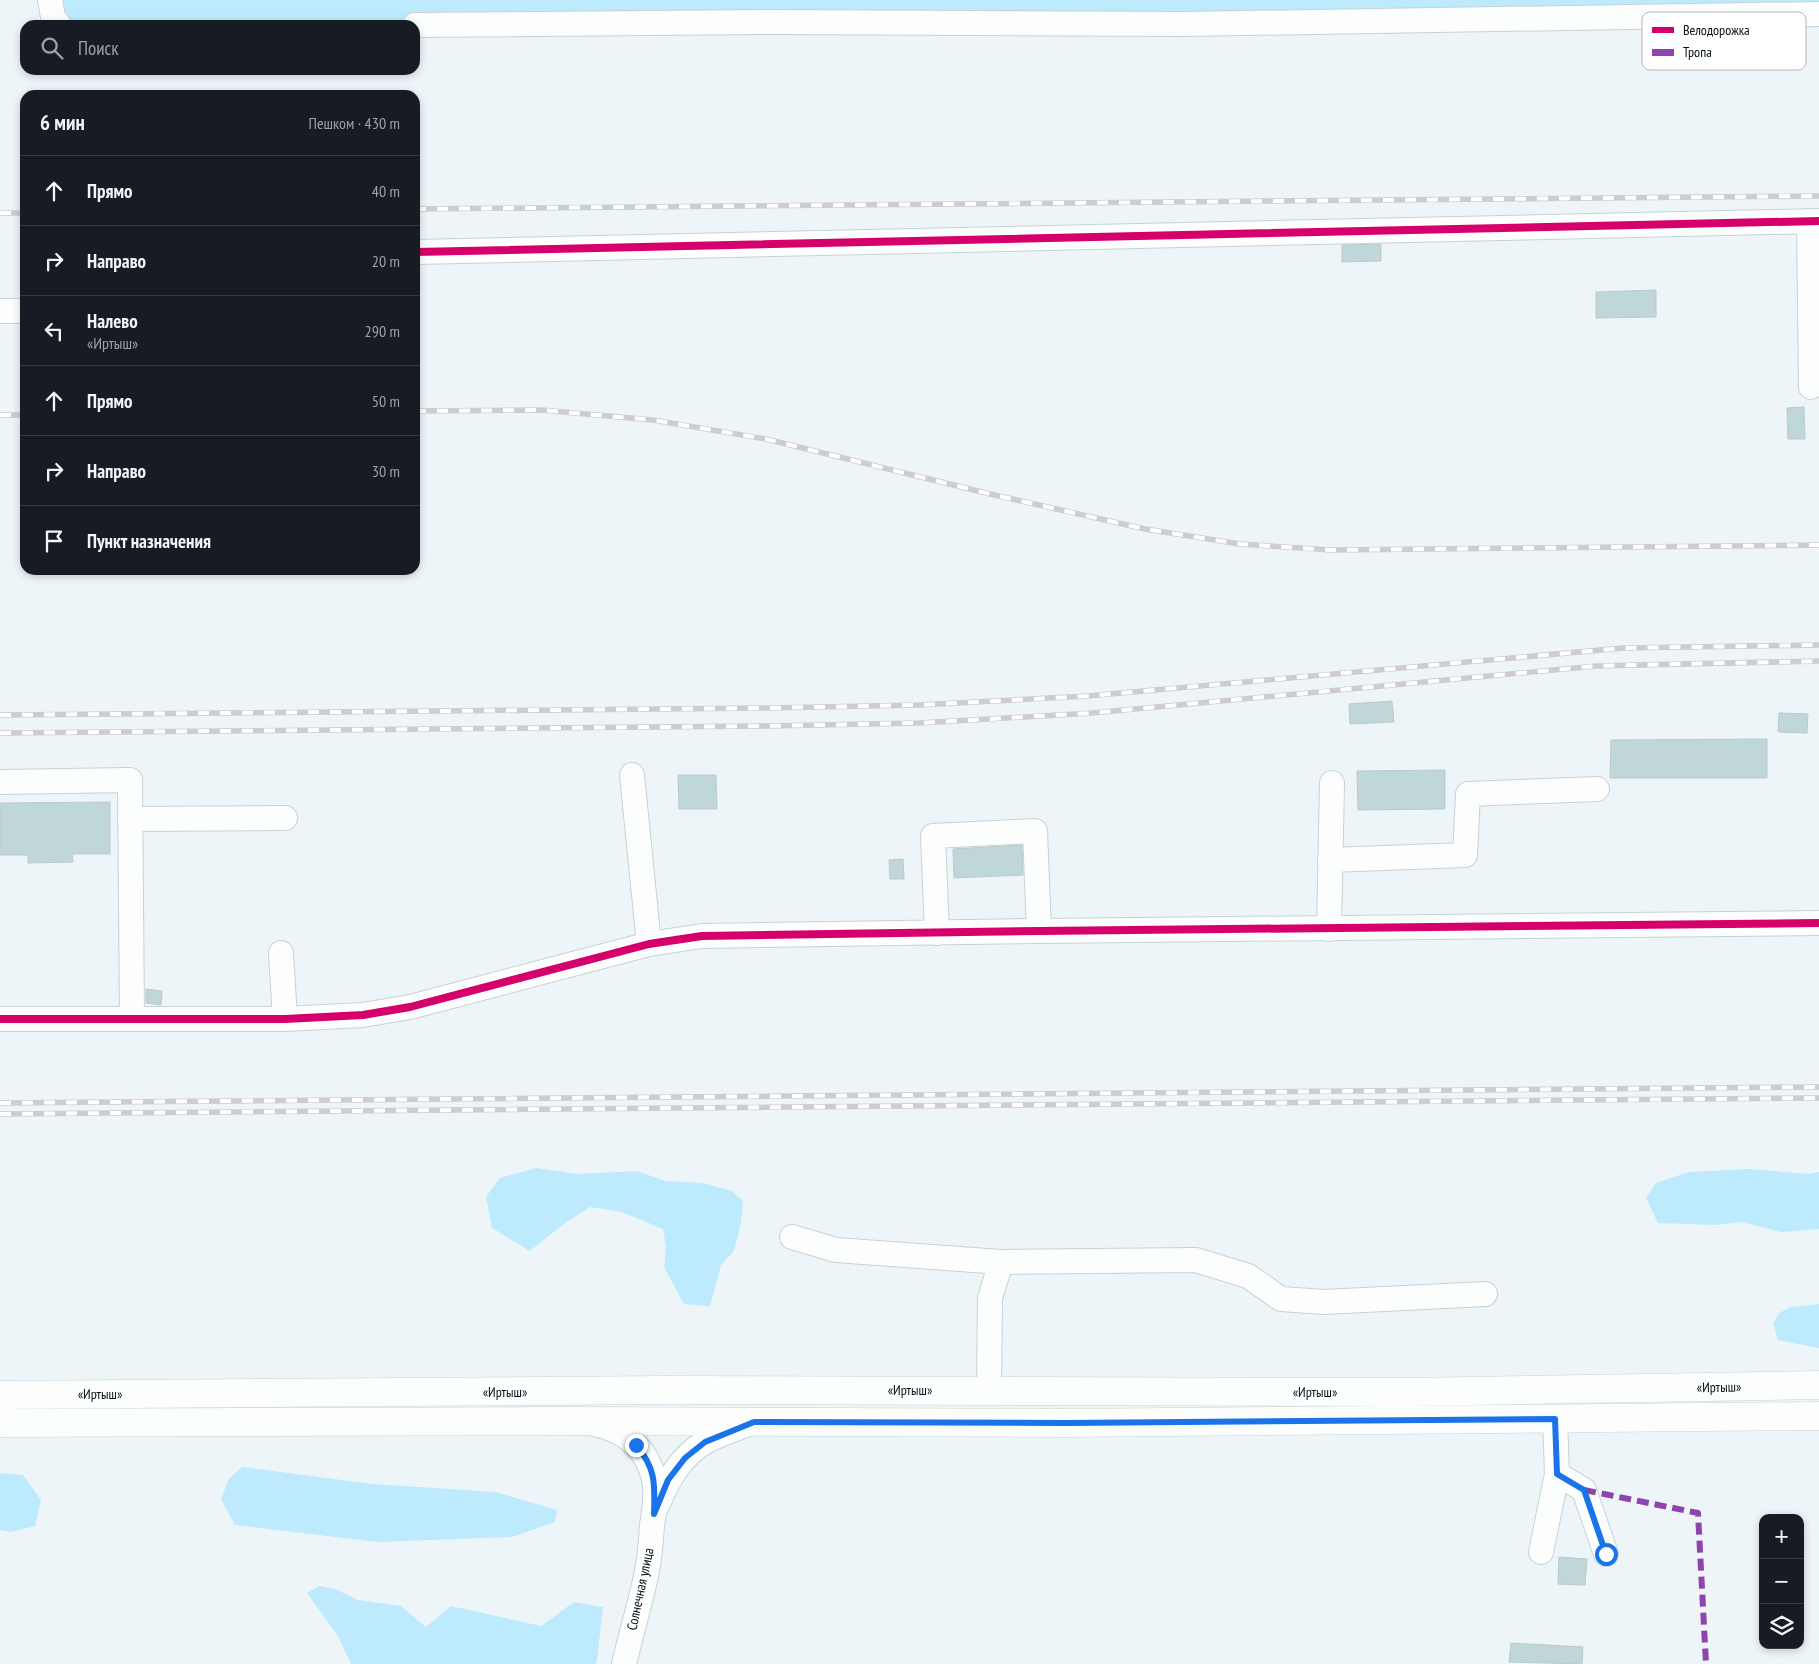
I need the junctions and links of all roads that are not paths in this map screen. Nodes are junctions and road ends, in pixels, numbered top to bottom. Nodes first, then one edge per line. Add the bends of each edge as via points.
1 (50, 0) edge
2 (1806, 14) edge
3 (1819, 14) edge
4 (1642, 17) edge
5 (54, 20) edge
6 (420, 25) edge
7 (1814, 221) edge
8 (420, 252) edge
9 (20, 310) edge
10 (0, 311) edge
11 (1811, 387) dead end
12 (632, 775) dead end
13 (0, 782) edge
14 (1332, 783) dead end
15 (1597, 790) dead end
16 (285, 818) dead end
17 (130, 819) junction
18 (1330, 860) junction
19 (1819, 923) edge
20 (1329, 929) junction
21 (1039, 930) junction
22 (937, 933) junction
23 (649, 944) junction
24 (281, 953) dead end
25 (132, 1018) junction
26 (0, 1019) edge
27 (285, 1019) junction
28 (792, 1237) dead end
29 (1001, 1262) junction
30 (1485, 1294) dead end
31 (1819, 1385) edge
32 (989, 1390) junction
33 (0, 1395) edge
34 (1816, 1417) edge
35 (1555, 1419) junction
36 (577, 1421) junction
37 (754, 1422) junction
38 (0, 1423) edge
39 (1557, 1474) junction
40 (654, 1514) junction
41 (1541, 1552) dead end
42 (1606, 1554) dead end
43 (624, 1664) edge

1 - 5 street
2 - 3 street
4 - 6 street via 1182,24 774,22
7 - 8 street
7 - 11 street
9 - 10 street
12 - 23 street
13 - 17 street via 130,780
14 - 18 street
15 - 18 street via 1468,794 1465,856
16 - 17 street
17 - 25 street
18 - 20 street
19 - 20 street
20 - 21 street
21 - 22 street
21 - 22 street via 1034,831 933,836
22 - 23 street via 702,936
23 - 27 street via 410,1007 363,1015
24 - 27 street
25 - 26 street
25 - 27 street
28 - 29 street via 836,1250
29 - 30 street via 1196,1260 1248,1276 1282,1299 1324,1302
29 - 32 street via 990,1298
31 - 32 main road, «Иртыш» via 1408,1392
32 - 33 main road, «Иртыш»
34 - 35 main road, «Иртыш»
35 - 37 main road, «Иртыш»
35 - 39 street
36 - 37 main road, «Иртыш»
36 - 38 main road, «Иртыш»
36 - 40 street via 611,1428 628,1437 643,1453 655,1483
37 - 40 street via 705,1442 685,1458 668,1480
39 - 41 street
39 - 42 street via 1584,1490
40 - 43 street, Солнечная улица via 647,1570

